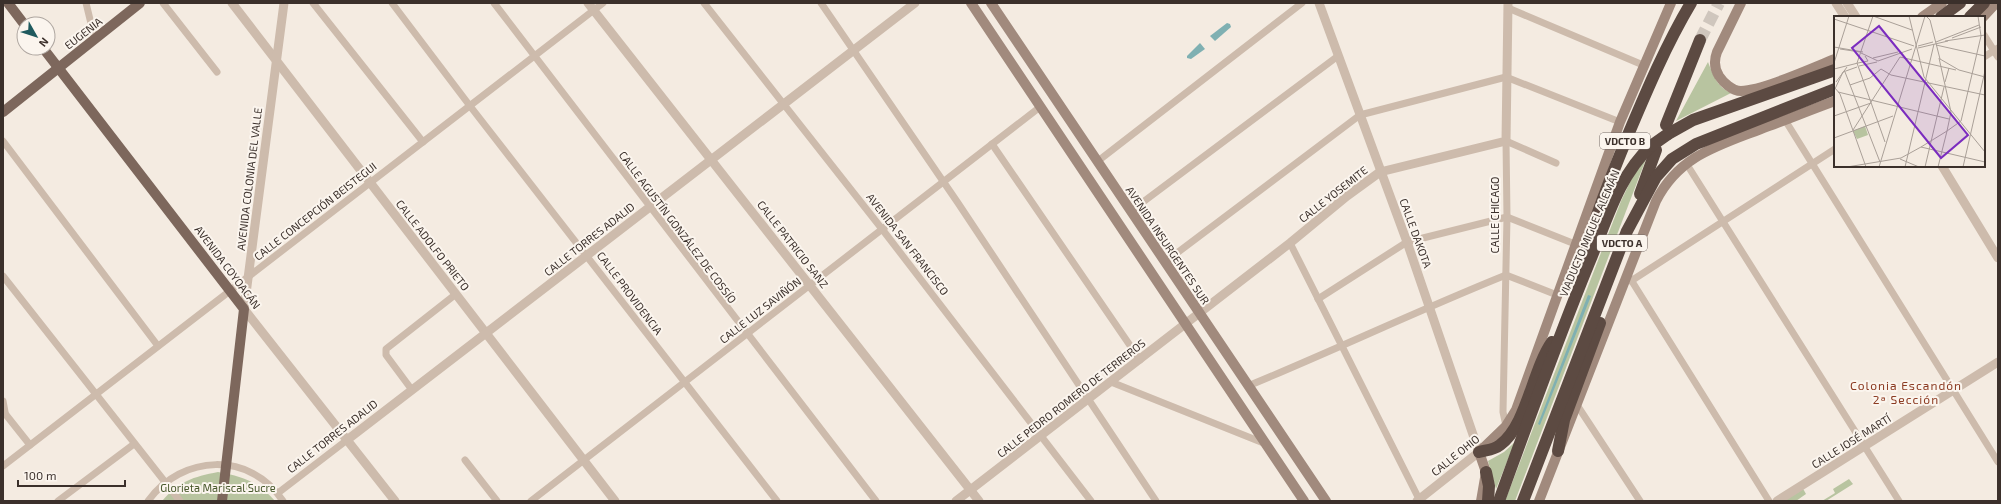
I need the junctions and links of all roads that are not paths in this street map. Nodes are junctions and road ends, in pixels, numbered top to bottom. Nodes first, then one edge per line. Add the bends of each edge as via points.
1 (8, 3) edge
2 (86, 3) edge
3 (140, 3) edge
4 (163, 3) edge
5 (232, 3) edge
6 (284, 3) edge
7 (313, 3) edge
8 (392, 3) edge
9 (494, 3) edge
10 (602, 3) edge
11 (704, 3) edge
12 (821, 3) edge
13 (915, 3) edge
14 (971, 3) edge
15 (991, 3) edge
16 (1302, 3) edge
17 (1320, 3) edge
18 (1671, 3) edge
19 (1691, 3) edge
20 (1741, 3) edge
21 (1836, 3) edge
22 (1847, 3) edge
23 (1942, 3) edge
24 (1960, 3) edge
25 (1984, 3) edge
26 (1996, 3) edge
27 (1508, 5) edge
28 (590, 7) edge
29 (18, 16) edge
30 (1845, 16) edge
31 (1855, 16) edge
32 (1923, 16) edge
33 (1942, 16) edge
34 (1971, 16) edge
35 (1984, 16) edge
36 (1985, 36) edge
37 (95, 40) junction
38 (1700, 40) tunnel mouth
39 (854, 51) junction
40 (1997, 52) edge
41 (49, 56) edge
42 (535, 56) junction
43 (1338, 56) junction
44 (1985, 57) edge
45 (276, 60) junction
46 (1834, 60) edge
47 (1643, 65) junction
48 (59, 68) junction
49 (1834, 70) edge
50 (216, 72) dead end
51 (1506, 77) junction
52 (1764, 85) junction
53 (1784, 88) junction
54 (1834, 89) edge
55 (1752, 100) junction
56 (1834, 101) edge
57 (783, 105) junction
58 (470, 106) junction
59 (1040, 107) junction
60 (3, 112) edge
61 (1360, 115) junction
62 (1785, 120) junction
63 (1620, 122) junction
64 (1667, 129) junction
65 (1506, 141) junction
66 (3, 142) edge
67 (423, 142) junction
68 (992, 144) junction
69 (1654, 148) junction
70 (1834, 150) edge
71 (711, 160) junction
72 (1098, 162) junction
73 (1556, 163) dead end
74 (1686, 163) junction
75 (1812, 163) junction
76 (1943, 167) edge
77 (1380, 172) junction
78 (370, 182) junction
79 (943, 182) junction
80 (650, 208) junction
81 (1131, 211) junction
82 (1506, 217) junction
83 (1723, 220) junction
84 (882, 229) junction
85 (1627, 231) junction
86 (1407, 242) junction
87 (1290, 243) junction
88 (1575, 244) junction
89 (588, 256) junction
90 (1998, 258) edge
91 (1165, 262) junction
92 (1612, 272) junction
93 (1506, 274) junction
94 (3, 276) edge
95 (248, 277) junction
96 (1630, 278) junction
97 (810, 285) junction
98 (1580, 286) junction
99 (231, 290) junction
100 (456, 294) junction
101 (1557, 295) junction
102 (1318, 299) junction
103 (1429, 305) junction
104 (244, 308) junction
105 (1199, 314) junction
106 (1186, 324) junction
107 (1562, 331) junction
108 (486, 333) junction
109 (747, 334) junction
110 (158, 346) junction
111 (1341, 347) junction
112 (1140, 360) junction
113 (1998, 362) edge
114 (684, 382) junction
115 (1111, 382) junction
116 (1248, 386) junction
117 (412, 390) junction
118 (1953, 390) junction
119 (95, 394) junction
120 (1089, 399) junction
121 (3, 400) edge
122 (1578, 405) junction
123 (4, 412) edge
124 (1506, 426) junction
125 (1042, 435) junction
126 (347, 440) junction
127 (134, 444) junction
128 (1266, 444) junction
129 (30, 445) junction
130 (1864, 446) junction
131 (1558, 451) junction
132 (1480, 452) junction
133 (583, 459) junction
134 (465, 460) dead end
135 (1998, 462) edge
136 (226, 465) junction
137 (3, 466) edge
138 (1486, 472) junction
139 (164, 482) junction
140 (970, 490) junction
141 (278, 493) junction
142 (1418, 500) edge
143 (58, 501) edge
144 (148, 501) edge
145 (180, 501) edge
146 (222, 501) edge
147 (283, 501) edge
148 (395, 501) edge
149 (497, 501) edge
150 (531, 501) edge
151 (615, 501) edge
152 (777, 501) edge
153 (876, 501) edge
154 (956, 501) edge
155 (979, 501) edge
156 (1091, 501) edge
157 (1156, 501) edge
158 (1304, 501) edge
159 (1326, 501) edge
160 (1481, 501) edge
161 (1488, 501) edge
162 (1500, 501) edge
163 (1523, 501) edge
164 (1538, 501) edge
165 (1640, 501) edge
166 (1769, 501) edge
167 (1777, 501) edge
168 (1899, 501) edge

1 - 29 main road
2 - 37 street
3 - 37 main road, EUGENIA
4 - 50 street
5 - 45 street, CALLE ADOLFO PRIETO
6 - 45 street, AVENIDA COLONIA DEL VALLE
7 - 67 street
8 - 58 street, CALLE PROVIDENCIA
9 - 42 street, CALLE AGUSTÍN GONZÁLEZ DE COSSÍO
10 - 28 street, CALLE CONCEPCIÓN BEISTEGUI
11 - 57 street, AVENIDA SAN FRANCISCO
12 - 39 street
13 - 39 street, CALLE TORRES ADALID
14 - 59 main road
15 - 72 main road, AVENIDA INSURGENTES SUR
16 - 72 street
17 - 43 street, CALLE DAKOTA
18 - 47 main road, VIADUCTO MIGUEL ALEMÁN
19 - 98 highway, VDCTO B via 1661,59 1618,159 1590,234
20 - 52 main road via 1717,52 1716,69 1724,82 1736,90
21 - 30 street
22 - 31 street
23 - 32 main road
24 - 33 highway
25 - 34 highway
26 - 35 main road
27 - 47 street
27 - 51 street, CALLE CHICAGO
28 - 42 street, CALLE CONCEPCIÓN BEISTEGUI
28 - 71 street, CALLE PATRICIO SANZ
36 - 40 street
37 - 48 main road, EUGENIA
38 - 64 highway
39 - 57 street, CALLE TORRES ADALID
39 - 79 street
40 - 44 street
41 - 48 main road, AVENIDA COYOACÁN
42 - 58 street, CALLE CONCEPCIÓN BEISTEGUI
42 - 80 street, CALLE AGUSTÍN GONZÁLEZ DE COSSÍO
43 - 61 street, CALLE DAKOTA
43 - 81 street
45 - 78 street, CALLE ADOLFO PRIETO
45 - 95 street, AVENIDA COLONIA DEL VALLE
46 - 52 main road
47 - 63 main road, VIADUCTO MIGUEL ALEMÁN
48 - 60 main road, EUGENIA
48 - 99 main road, AVENIDA COYOACÁN
49 - 53 highway, VIADUCTO MIGUEL ALEMÁN / VDCTO A
51 - 61 street
51 - 63 street
51 - 65 street, CALLE CHICAGO
52 - 53 highway
52 - 55 highway
53 - 55 highway, VIADUCTO MIGUEL ALEMÁN / VDCTO A
54 - 85 highway, VDCTO A via 1711,136 1682,151 1656,177
55 - 64 highway, VIADUCTO MIGUEL ALEMÁN / VDCTO A
56 - 62 main road
57 - 71 street, CALLE TORRES ADALID
57 - 84 street, AVENIDA SAN FRANCISCO
58 - 67 street, CALLE CONCEPCIÓN BEISTEGUI
58 - 89 street, CALLE PROVIDENCIA
59 - 68 street, CALLE LUZ SAVIÑÓN
59 - 106 main road
61 - 77 street, CALLE DAKOTA
61 - 91 street
62 - 74 main road via 1707,150
62 - 75 street
63 - 88 main road, VIADUCTO MIGUEL ALEMÁN
64 - 69 highway, VIADUCTO MIGUEL ALEMÁN / VDCTO A, bridge
65 - 73 street
65 - 77 street, CALLE YOSEMITE
65 - 82 street, CALLE CHICAGO
66 - 110 street
67 - 78 street, CALLE CONCEPCIÓN BEISTEGUI
68 - 79 street, CALLE LUZ SAVIÑÓN
68 - 112 street
69 - 85 highway, VDCTO B
69 - 98 highway, VIADUCTO MIGUEL ALEMÁN / VDCTO A via 1637,161 1624,181
70 - 75 street
71 - 80 street, CALLE TORRES ADALID
71 - 97 street, CALLE PATRICIO SANZ
72 - 81 main road, AVENIDA INSURGENTES SUR
74 - 83 street
74 - 96 main road via 1659,194
75 - 83 street
75 - 118 street
76 - 90 street
77 - 86 street, CALLE DAKOTA
77 - 87 street, CALLE YOSEMITE
78 - 95 street, CALLE CONCEPCIÓN BEISTEGUI
78 - 100 street, CALLE ADOLFO PRIETO
79 - 84 street, CALLE LUZ SAVIÑÓN
79 - 120 street
80 - 89 street, CALLE TORRES ADALID
80 - 109 street, CALLE AGUSTÍN GONZÁLEZ DE COSSÍO
81 - 91 main road, AVENIDA INSURGENTES SUR
82 - 86 street
82 - 88 street
82 - 93 street, CALLE CHICAGO
83 - 96 street
83 - 130 street
84 - 97 street, CALLE LUZ SAVIÑÓN
84 - 125 street, AVENIDA SAN FRANCISCO
85 - 92 highway, VDCTO A
86 - 102 street
86 - 103 street, CALLE DAKOTA
87 - 102 street
87 - 105 street, CALLE YOSEMITE
88 - 101 main road, VIADUCTO MIGUEL ALEMÁN
89 - 108 street, CALLE TORRES ADALID
89 - 114 street, CALLE PROVIDENCIA
91 - 105 main road, AVENIDA INSURGENTES SUR
92 - 131 highway via 1606,309 1564,420
92 - 163 highway, VDCTO A
93 - 101 street
93 - 103 street
93 - 124 street, CALLE CHICAGO via 1503,412
94 - 119 street
95 - 99 street, CALLE CONCEPCIÓN BEISTEGUI
95 - 104 street, AVENIDA COLONIA DEL VALLE
96 - 122 main road
96 - 166 street
97 - 109 street, CALLE LUZ SAVIÑÓN
97 - 140 street, CALLE PATRICIO SANZ
98 - 107 highway, VIADUCTO MIGUEL ALEMÁN / VDCTO A
99 - 104 main road, AVENIDA COYOACÁN
99 - 110 street, CALLE CONCEPCIÓN BEISTEGUI
100 - 108 street, CALLE ADOLFO PRIETO
100 - 117 street via 386,349 386,355
101 - 124 main road, VIADUCTO MIGUEL ALEMÁN via 1516,410
102 - 111 street
103 - 111 street
103 - 132 street, CALLE DAKOTA
104 - 126 street, AVENIDA COYOACÁN
104 - 136 main road, AVENIDA COLONIA DEL VALLE
105 - 106 street, CALLE PEDRO ROMERO DE TERREROS
105 - 116 main road, AVENIDA INSURGENTES SUR
106 - 112 street, CALLE PEDRO ROMERO DE TERREROS
106 - 128 main road
107 - 132 highway via 1543,357 1513,429 1499,446
107 - 162 highway, VIADUCTO MIGUEL ALEMÁN / VDCTO A
108 - 117 street, CALLE TORRES ADALID
108 - 133 street, CALLE ADOLFO PRIETO
109 - 114 street, CALLE LUZ SAVIÑÓN
109 - 153 street, CALLE AGUSTÍN GONZÁLEZ DE COSSÍO
110 - 119 street, CALLE CONCEPCIÓN BEISTEGUI
111 - 116 street
111 - 142 street
112 - 115 street, CALLE PEDRO ROMERO DE TERREROS
113 - 118 street, CALLE JOSÉ MARTÍ
114 - 133 street, CALLE LUZ SAVIÑÓN
114 - 152 street, CALLE PROVIDENCIA
115 - 120 street, CALLE PEDRO ROMERO DE TERREROS
115 - 128 street
116 - 159 main road, AVENIDA INSURGENTES SUR
117 - 126 street, CALLE TORRES ADALID
118 - 130 street, CALLE JOSÉ MARTÍ
118 - 135 street
119 - 127 street
119 - 129 street, CALLE CONCEPCIÓN BEISTEGUI
120 - 125 street, CALLE PEDRO ROMERO DE TERREROS
120 - 157 street
121 - 123 street
122 - 131 main road
122 - 165 street
123 - 129 street
124 - 132 main road, CALLE OHIO
125 - 140 street, CALLE PEDRO ROMERO DE TERREROS
125 - 156 street, AVENIDA SAN FRANCISCO
126 - 141 street, CALLE TORRES ADALID
126 - 148 street, AVENIDA COYOACÁN
127 - 139 street
127 - 143 street
128 - 158 main road
129 - 137 street, CALLE CONCEPCIÓN BEISTEGUI
130 - 167 street, CALLE JOSÉ MARTÍ
130 - 168 street
131 - 164 main road
132 - 138 main road, CALLE DAKOTA
132 - 142 street, CALLE OHIO
133 - 150 street, CALLE LUZ SAVIÑÓN
133 - 151 street, CALLE ADOLFO PRIETO
134 - 149 street
136 - 139 street via 194,467
136 - 141 street via 244,469 260,477
136 - 146 main road, AVENIDA COLONIA DEL VALLE
138 - 160 main road
138 - 161 highway via 1490,486
139 - 144 street
139 - 145 street
140 - 154 street, CALLE PEDRO ROMERO DE TERREROS
140 - 155 street, CALLE PATRICIO SANZ
141 - 147 street

